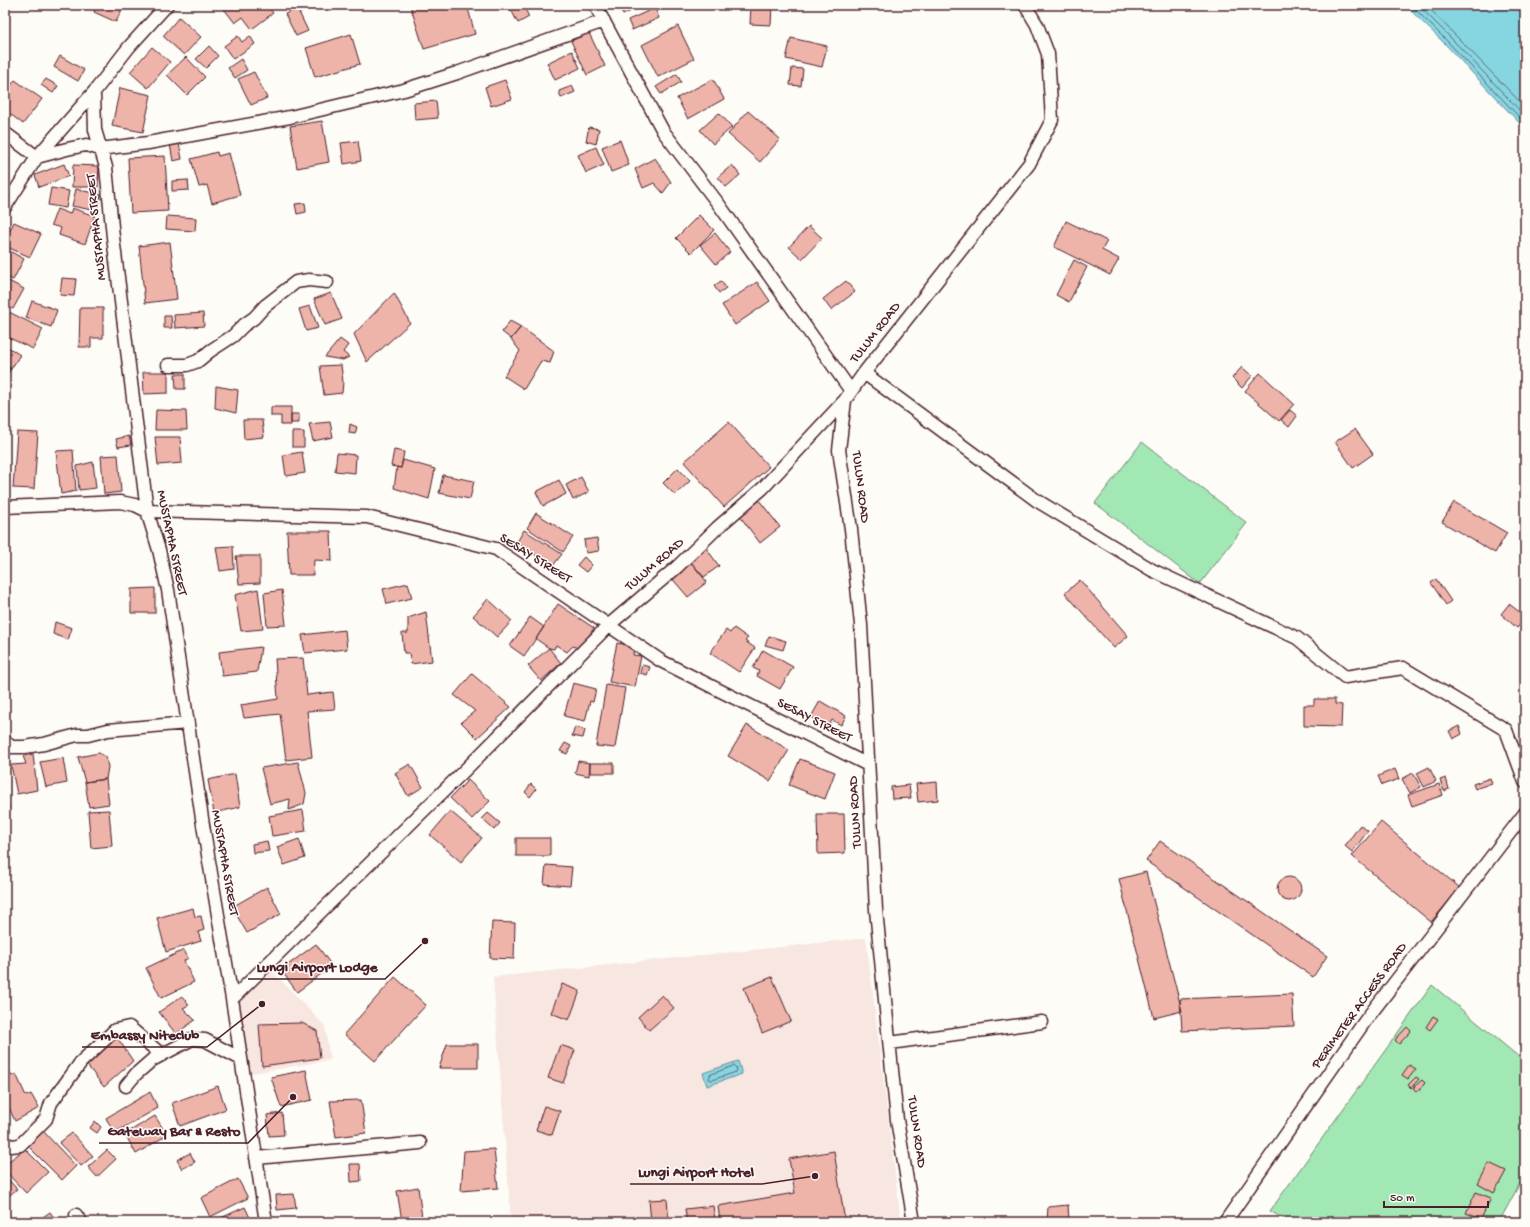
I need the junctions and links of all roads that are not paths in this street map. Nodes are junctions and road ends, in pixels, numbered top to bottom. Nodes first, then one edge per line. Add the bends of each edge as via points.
1 (167, 5) edge
2 (595, 5) edge
3 (1025, 5) edge
4 (604, 21) junction
5 (94, 92) junction
6 (5, 133) edge
7 (100, 149) junction
8 (37, 157) junction
9 (5, 207) edge
10 (327, 282) dead end
11 (168, 365) dead end
12 (864, 373) junction
13 (848, 396) junction
14 (5, 507) edge
15 (147, 511) junction
16 (609, 625) junction
17 (187, 723) junction
18 (5, 741) edge
19 (868, 765) junction
20 (1525, 782) edge
21 (1525, 812) edge
22 (232, 999) junction
23 (1042, 1022) dead end
24 (890, 1043) junction
25 (162, 1055) junction
26 (242, 1060) junction
27 (126, 1086) dead end
28 (5, 1142) edge
29 (420, 1143) dead end
30 (256, 1158) junction
31 (266, 1222) edge
32 (914, 1222) edge
33 (1225, 1222) edge

1 - 5 street via 129,47
2 - 4 street
3 - 12 street, TULUM ROAD via 1037,25 1048,54 1052,120 1029,164
4 - 7 street via 404,90 290,117 148,143
4 - 13 street via 663,131 720,206
5 - 7 street, MUSTAPHA STREET via 95,130
5 - 8 street
6 - 8 street
7 - 8 street via 86,145
7 - 15 street, MUSTAPHA STREET via 106,167
8 - 9 street
10 - 11 street via 296,282 233,336 198,361 187,365
12 - 13 street, TULUM ROAD
12 - 20 street via 1036,500 1152,570 1297,638 1345,677 1403,668 1506,730
13 - 16 street, TULUM ROAD via 762,488 677,567
13 - 19 street, TULUN ROAD via 839,450 851,529 861,625
14 - 15 street, SESAY STREET via 120,502
15 - 16 street, SESAY STREET via 367,517 496,549
15 - 17 street, MUSTAPHA STREET via 168,590
16 - 19 street, SESAY STREET via 661,661
16 - 22 street, TULUM ROAD
17 - 18 street via 108,730 25,747 11,747
17 - 22 street, MUSTAPHA STREET
19 - 24 street, TULUN ROAD via 876,910
21 - 33 street, PERIMETER ACCESS ROAD via 1365,1021
22 - 26 street, MUSTAPHA STREET
23 - 24 street
24 - 32 street, TULUN ROAD via 897,1120
25 - 26 street via 192,1039 205,1040
25 - 27 street via 152,1060
25 - 28 street via 129,1026 115,1030 81,1062 51,1103 46,1119 26,1140 20,1145 11,1146
26 - 30 street, MUSTAPHA STREET
29 - 30 street
30 - 31 street, MUSTAPHA STREET

